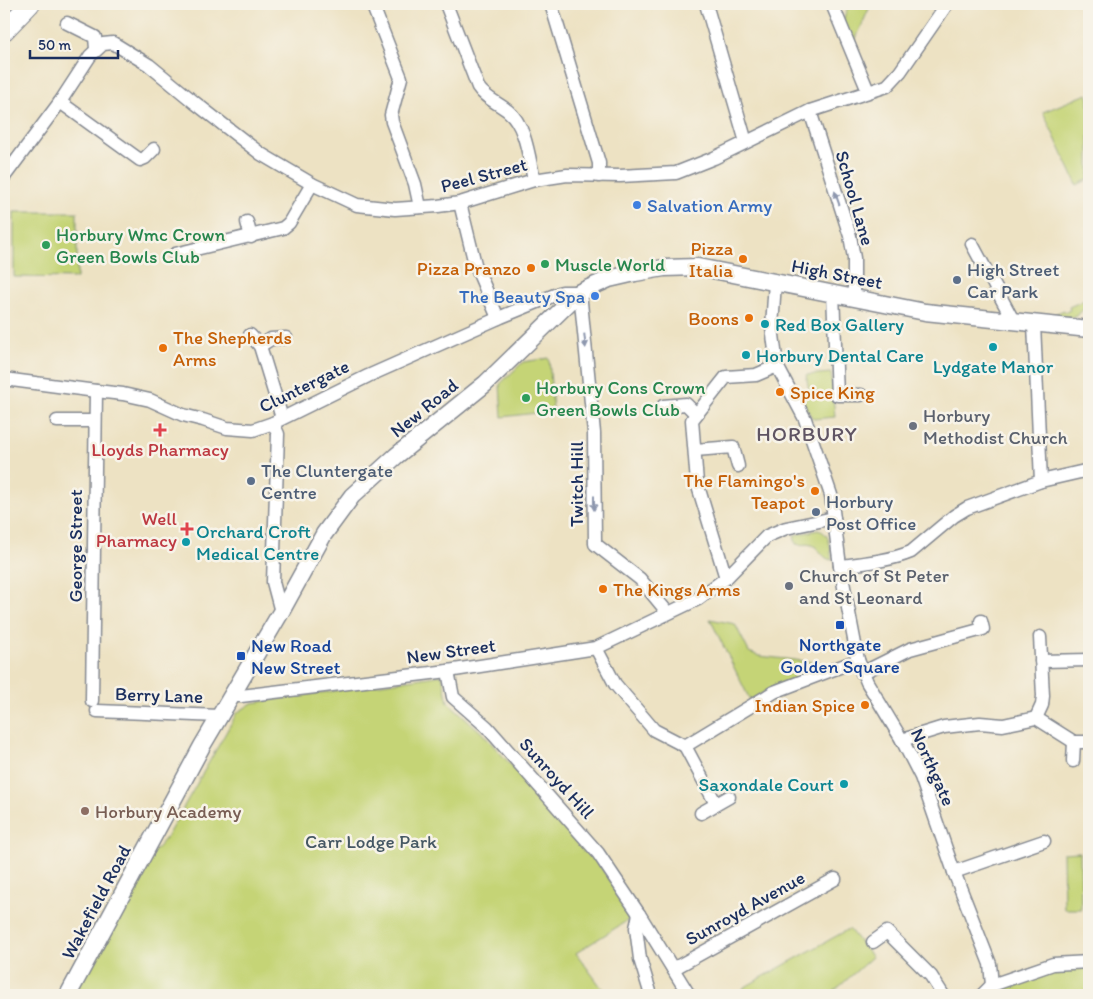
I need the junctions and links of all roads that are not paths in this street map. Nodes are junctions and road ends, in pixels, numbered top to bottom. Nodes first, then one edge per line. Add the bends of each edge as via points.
1 (30, 4) edge
2 (370, 4) edge
3 (446, 4) edge
4 (551, 4) edge
5 (706, 4) edge
6 (832, 4) edge
7 (947, 4) edge
8 (67, 23) dead end
9 (4, 31) edge
10 (96, 49) junction
11 (868, 91) junction
12 (60, 102) junction
13 (810, 111) junction
14 (746, 142) junction
15 (154, 149) dead end
16 (599, 176) junction
17 (4, 177) edge
18 (534, 180) junction
19 (312, 184) junction
20 (460, 203) junction
21 (420, 207) junction
22 (247, 222) dead end
23 (251, 237) junction
24 (972, 244) dead end
25 (175, 254) dead end
26 (774, 282) junction
27 (580, 292) junction
28 (833, 293) junction
29 (854, 297) junction
30 (498, 318) junction
31 (1014, 322) junction
32 (1034, 324) junction
33 (1089, 330) edge
34 (250, 335) dead end
35 (286, 338) dead end
36 (260, 346) junction
37 (776, 366) junction
38 (4, 379) edge
39 (96, 392) junction
40 (861, 395) dead end
41 (663, 406) dead end
42 (696, 414) junction
43 (57, 421) dead end
44 (95, 421) junction
45 (277, 421) junction
46 (695, 450) junction
47 (738, 466) dead end
48 (1089, 470) edge
49 (1041, 481) junction
50 (834, 518) junction
51 (840, 566) junction
52 (726, 578) junction
53 (281, 612) junction
54 (668, 613) junction
55 (981, 621) dead end
56 (1040, 637) dead end
57 (596, 648) junction
58 (858, 660) junction
59 (1089, 660) edge
60 (1041, 661) junction
61 (448, 671) junction
62 (862, 673) junction
63 (231, 696) junction
64 (95, 706) joint
65 (219, 716) junction
66 (1036, 718) junction
67 (902, 740) junction
68 (1074, 742) junction
69 (1089, 742) edge
70 (685, 746) junction
71 (1073, 762) dead end
72 (729, 797) dead end
73 (716, 804) junction
74 (701, 812) dead end
75 (1044, 841) dead end
76 (954, 872) junction
77 (835, 879) dead end
78 (639, 914) junction
79 (873, 942) dead end
80 (1089, 962) edge
81 (673, 969) junction
82 (992, 985) junction
83 (68, 995) edge
84 (651, 995) edge
85 (689, 995) edge
86 (943, 995) edge
87 (982, 995) edge

1 - 9 highway
2 - 21 street via 401,78 392,122
3 - 18 street via 482,94 508,111 521,128
4 - 16 street via 574,99 599,163
5 - 14 street
6 - 11 street
7 - 11 street, Peel Street via 894,79 887,86
8 - 10 street via 95,37
10 - 12 street
10 - 19 street, Peel Street via 103,44 113,44 149,65 261,154
11 - 13 street, Peel Street
12 - 15 street via 140,160
12 - 17 street
13 - 14 street, Peel Street
29 -> 13 street, School Lane via 854,258 850,236
14 - 16 street, Peel Street via 676,173
16 - 18 street, Peel Street via 567,175
18 - 20 street, Peel Street
19 - 21 street, Peel Street via 357,205 394,209
19 - 23 street via 283,228
20 - 21 street, Peel Street
20 - 30 street via 475,264
22 - 23 street
23 - 25 street
24 - 31 street
26 - 27 main road, High Street via 698,267 671,267 609,279
26 - 28 main road, High Street
26 - 37 street via 772,327
27 - 30 street, Cluntergate via 562,292
27 - 53 main road, New Road via 486,384 352,496 324,534
27 -> 54 street, Twitch Hill via 594,433 595,544 640,579
28 - 29 main road, High Street
28 - 40 street via 837,395
29 - 31 main road, High Street via 925,312
30 - 45 street, Cluntergate
31 - 32 main road, High Street
32 - 33 main road, High Street
32 - 49 street
34 - 36 street
35 - 36 street via 271,339
36 - 45 street
37 - 42 street via 756,374 726,378
37 - 50 street, Northgate via 815,446 831,495
38 - 39 street, Cluntergate
39 - 44 street, George Street
39 - 45 street, Cluntergate via 150,400 183,415 227,428 253,430
41 - 42 street via 686,404
42 - 46 street via 692,420
43 - 44 street
44 - 64 street, George Street
45 - 53 street via 274,582
46 - 47 street via 733,447
46 - 52 street via 697,483
48 - 49 street
49 - 51 street via 967,508 911,552
50 - 51 street, Northgate
50 - 52 street, New Street via 786,528 766,536
51 - 58 street, Northgate
52 - 54 street, New Street via 698,599
53 - 63 main road, New Road
54 - 57 street, New Street
55 - 62 street via 983,630 910,648
56 - 60 street
57 - 61 street, New Street
57 - 70 street via 615,684 654,730
58 - 62 street, Northgate
58 - 70 street via 774,692
59 - 60 street
60 - 66 street via 1043,696
61 - 63 street, New Street
61 - 78 street, Sunroyd Hill via 453,697 487,727 598,853
62 - 67 street, Northgate
63 - 65 main road, Wakefield Road
64 - 65 street, Berry Lane
65 - 83 main road, Wakefield Road
66 - 67 street via 1003,724 944,727
66 - 68 street
67 - 76 street, Northgate via 921,777
68 - 69 street
68 - 71 street
70 - 73 street
72 - 73 street
73 - 74 street
75 - 76 street
76 - 82 street, Northgate via 990,964
77 - 81 street, Sunroyd Avenue
78 - 81 street, Sunroyd Hill
78 - 84 street via 636,928 640,959
79 - 86 street via 887,932 931,976
80 - 82 street via 1053,964
81 - 85 street, Sunroyd Hill
82 - 87 street

